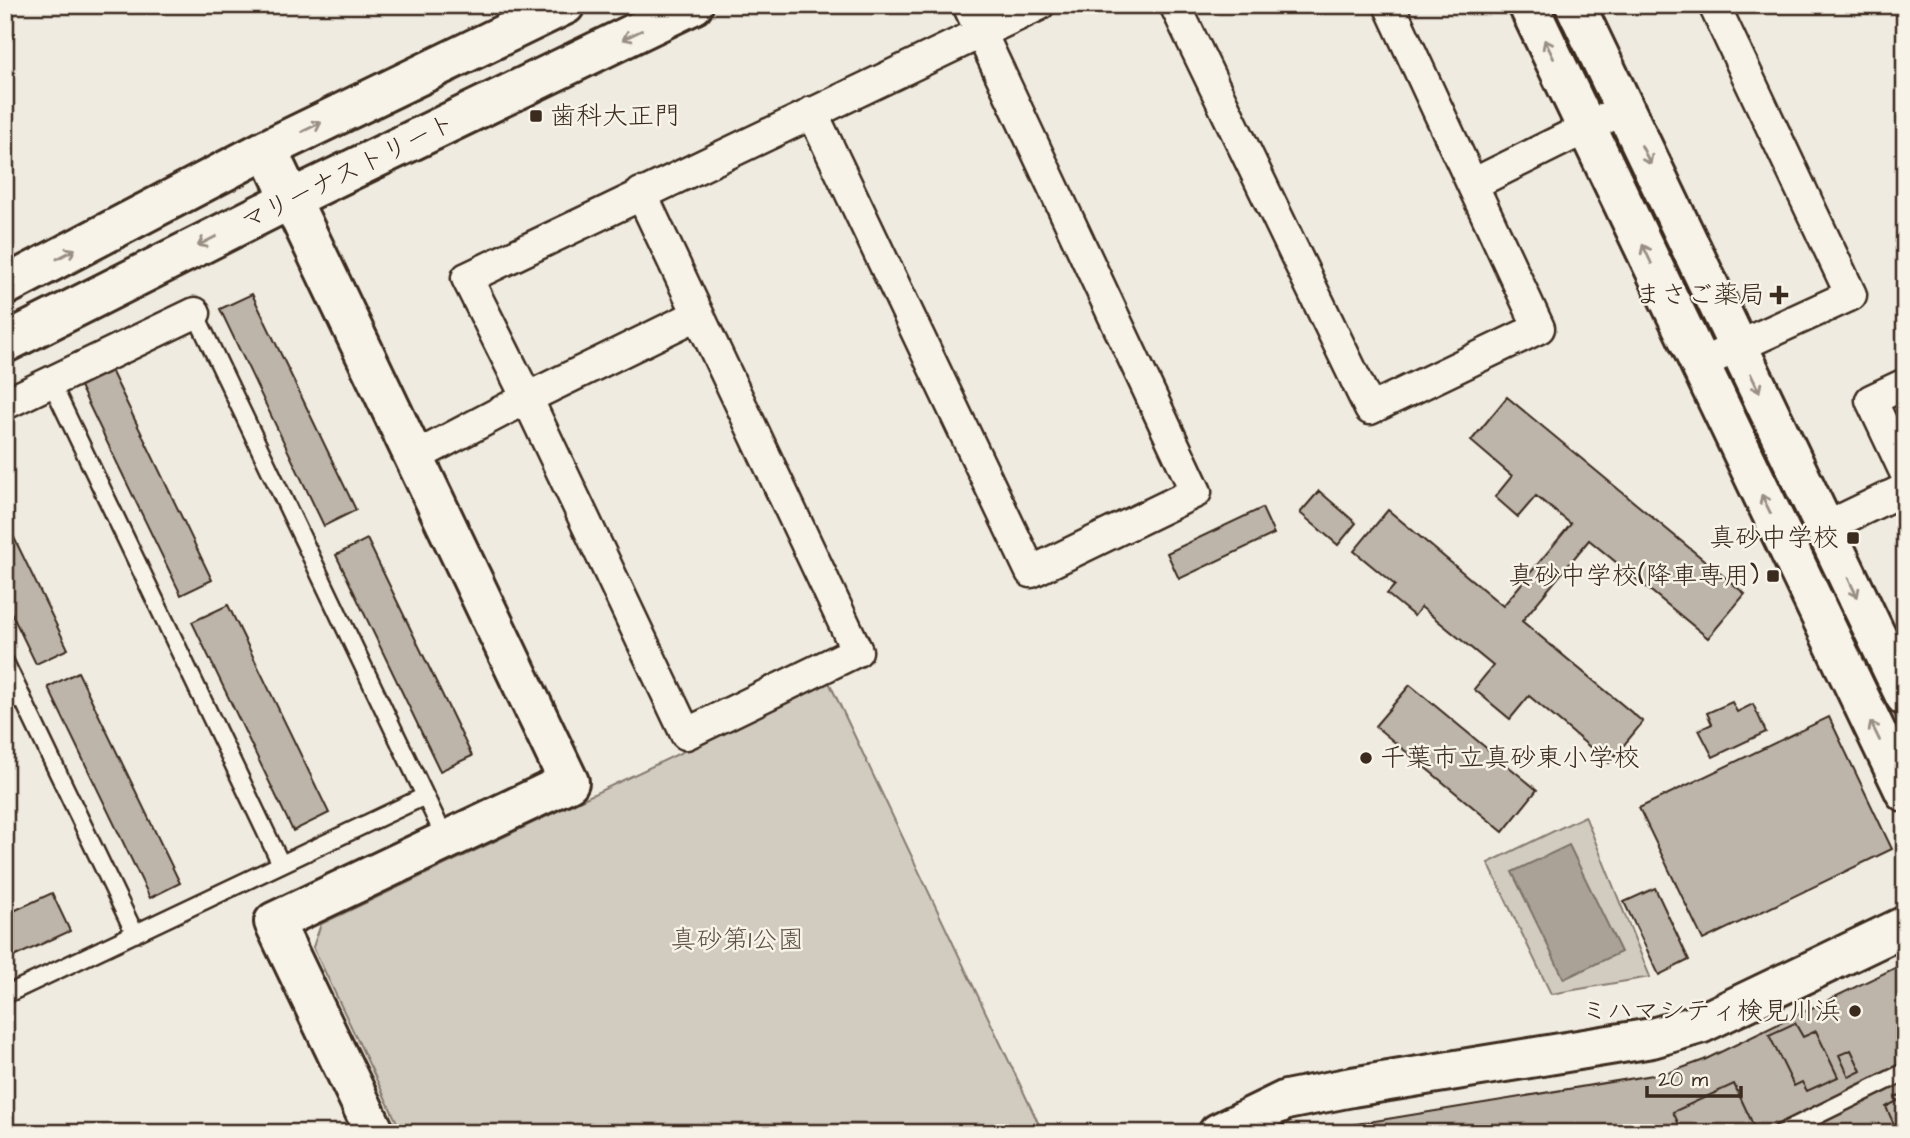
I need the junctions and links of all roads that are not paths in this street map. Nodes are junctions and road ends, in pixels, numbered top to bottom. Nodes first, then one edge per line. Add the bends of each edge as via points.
1 (565, 5) edge
2 (694, 5) edge
3 (968, 5) edge
4 (1039, 5) edge
5 (1175, 5) edge
6 (1389, 5) edge
7 (1528, 5) edge
8 (1575, 5) edge
9 (1714, 5) edge
10 (981, 33) junction
11 (1624, 109) junction
12 (812, 112) junction
13 (1587, 127) junction
14 (267, 149) junction
15 (1473, 184) junction
16 (641, 194) junction
17 (291, 199) junction
18 (5, 286) edge
19 (195, 313) joint
20 (697, 315) junction
21 (5, 343) edge
22 (1738, 347) junction
23 (1700, 365) junction
24 (51, 382) junction
25 (1905, 384) edge
26 (527, 398) junction
27 (5, 404) edge
28 (415, 457) junction
29 (1905, 472) edge
30 (1905, 489) edge
31 (1824, 528) junction
32 (5, 662) edge
33 (1905, 696) edge
34 (22, 697) junction
35 (5, 704) edge
36 (1905, 793) edge
37 (425, 796) junction
38 (446, 840) junction
39 (281, 864) junction
40 (1905, 926) edge
41 (135, 934) junction
42 (5, 995) edge
43 (1905, 1072) edge
44 (375, 1133) edge
45 (1218, 1133) edge
46 (1781, 1133) edge

14 -> 1 street, マリーナストリート
2 -> 17 street, マリーナストリート
3 - 10 street
4 - 10 street
5 - 15 street via 1370,409 1539,328
6 - 15 street
13 -> 7 street
8 - 11 street
9 - 22 street via 1852,295
10 - 12 street
10 - 12 street via 1196,492 1031,572
11 - 13 street
11 -> 22 street
12 - 16 street
13 - 15 street
23 -> 13 street
14 - 17 street
18 -> 14 street, マリーナストリート
16 - 20 street
16 - 26 street via 467,278
17 -> 21 street, マリーナストリート
17 - 28 street
19 - 24 street
19 - 37 lane
20 - 26 street
20 - 26 street via 857,652 686,734
22 - 23 street
22 -> 31 street
36 -> 23 street
24 - 27 street
24 - 39 lane
25 - 29 street via 1871,400
26 - 28 street
28 - 38 street via 569,782
30 - 31 street
31 -> 33 street
32 - 34 lane
34 - 35 lane
34 - 41 lane
37 - 38 lane
37 - 39 lane
38 - 44 street via 274,922
39 - 41 lane
40 - 45 street via 1700,1024 1652,1038 1286,1100
41 - 42 lane
43 - 46 lane

